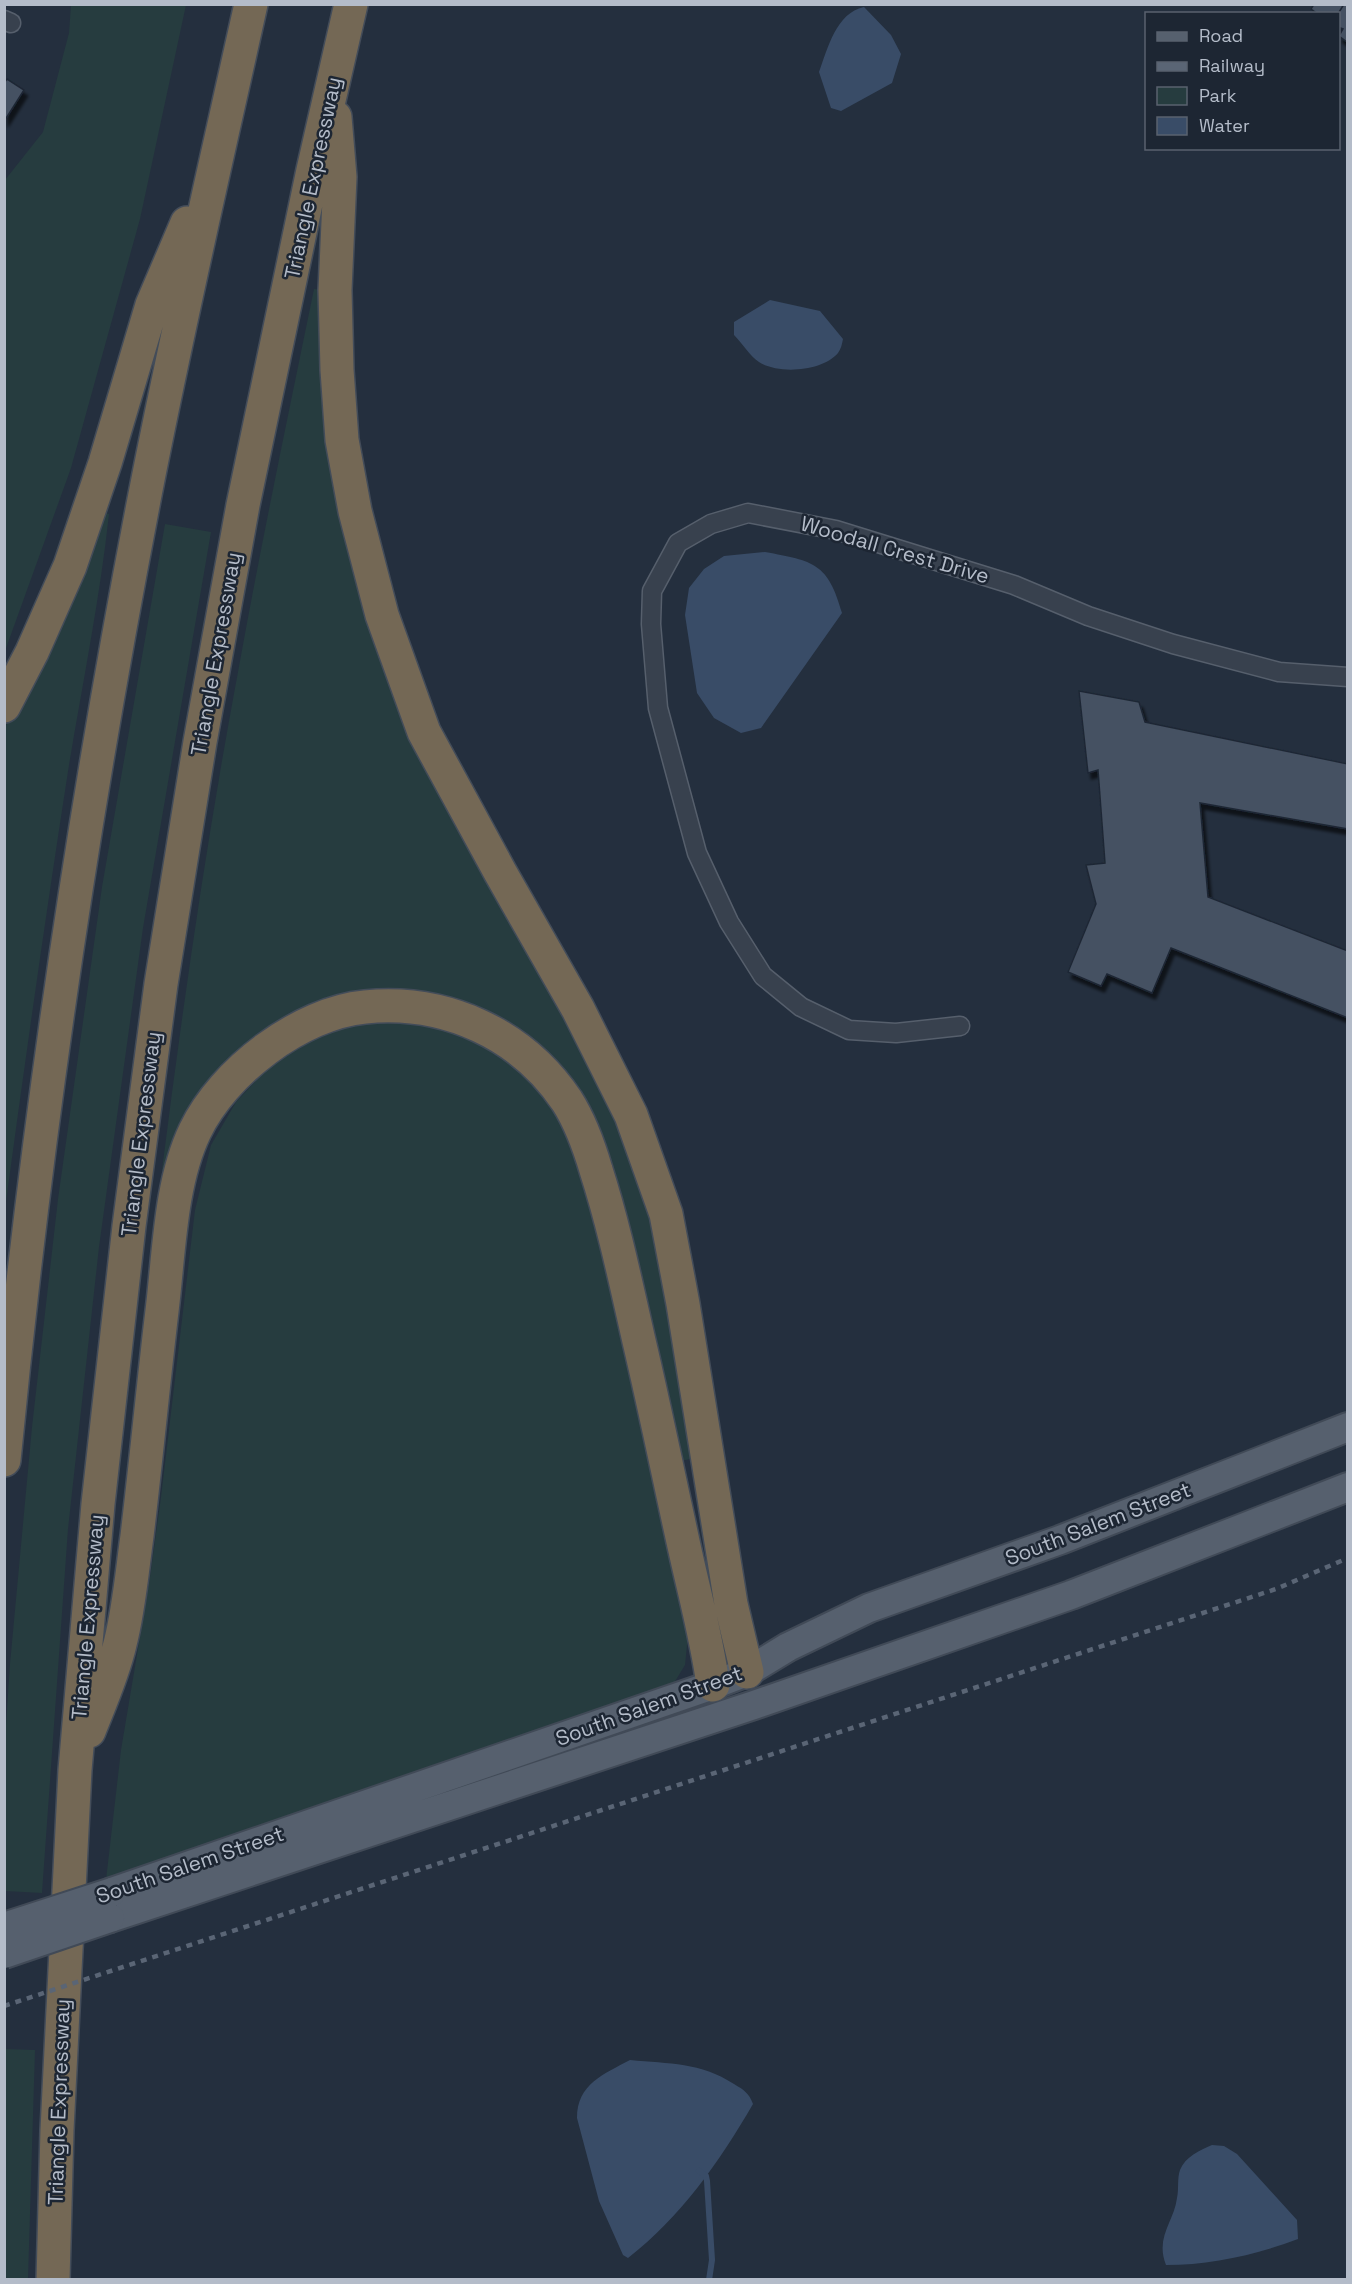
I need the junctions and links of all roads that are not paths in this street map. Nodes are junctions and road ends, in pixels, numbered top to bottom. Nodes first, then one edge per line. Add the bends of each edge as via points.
1 (251, 4) edge
2 (351, 4) edge
3 (332, 89) junction
4 (218, 153) junction
5 (1347, 677) edge
6 (4, 706) edge
7 (960, 1026) dead end
8 (1347, 1427) edge
9 (4, 1460) edge
10 (1347, 1487) edge
11 (747, 1672) junction
12 (718, 1701) junction
13 (754, 1705) junction
14 (75, 1770) junction
15 (111, 1905) junction
16 (4, 1927) edge
17 (4, 1954) edge
18 (53, 2280) edge

1 - 4 highway
2 - 3 highway, Triangle Expressway
3 - 11 highway via 340,177 335,290 342,440 382,615 424,732 583,1020 631,1115 662,1203 683,1305 730,1604
3 - 14 highway, Triangle Expressway via 243,505 161,984 98,1504
4 - 6 highway via 152,304 70,566
4 - 9 highway via 143,503 76,880 30,1219
5 - 7 street, Woodall Crest Drive via 1279,672 1173,645 1014,585 836,530 748,513 711,524 678,543 652,591 658,708 697,852 729,922 763,976 801,1007 849,1030 896,1033
8 - 11 main road, South Salem Street via 1060,1540 869,1608 788,1647
10 - 13 main road, South Salem Street via 1071,1595
11 - 12 main road, South Salem Street
11 - 13 main road
12 - 13 main road, South Salem Street
12 - 14 highway via 607,1204 583,1128 546,1075 523,1052 493,1032 432,1009 362,1007 323,1017 278,1040 251,1060 214,1098 195,1132 181,1174 173,1220 143,1487 120,1646
12 - 15 main road, South Salem Street
14 - 18 highway, Triangle Expressway
15 - 16 main road, South Salem Street, bridge
15 - 17 main road, South Salem Street, bridge

